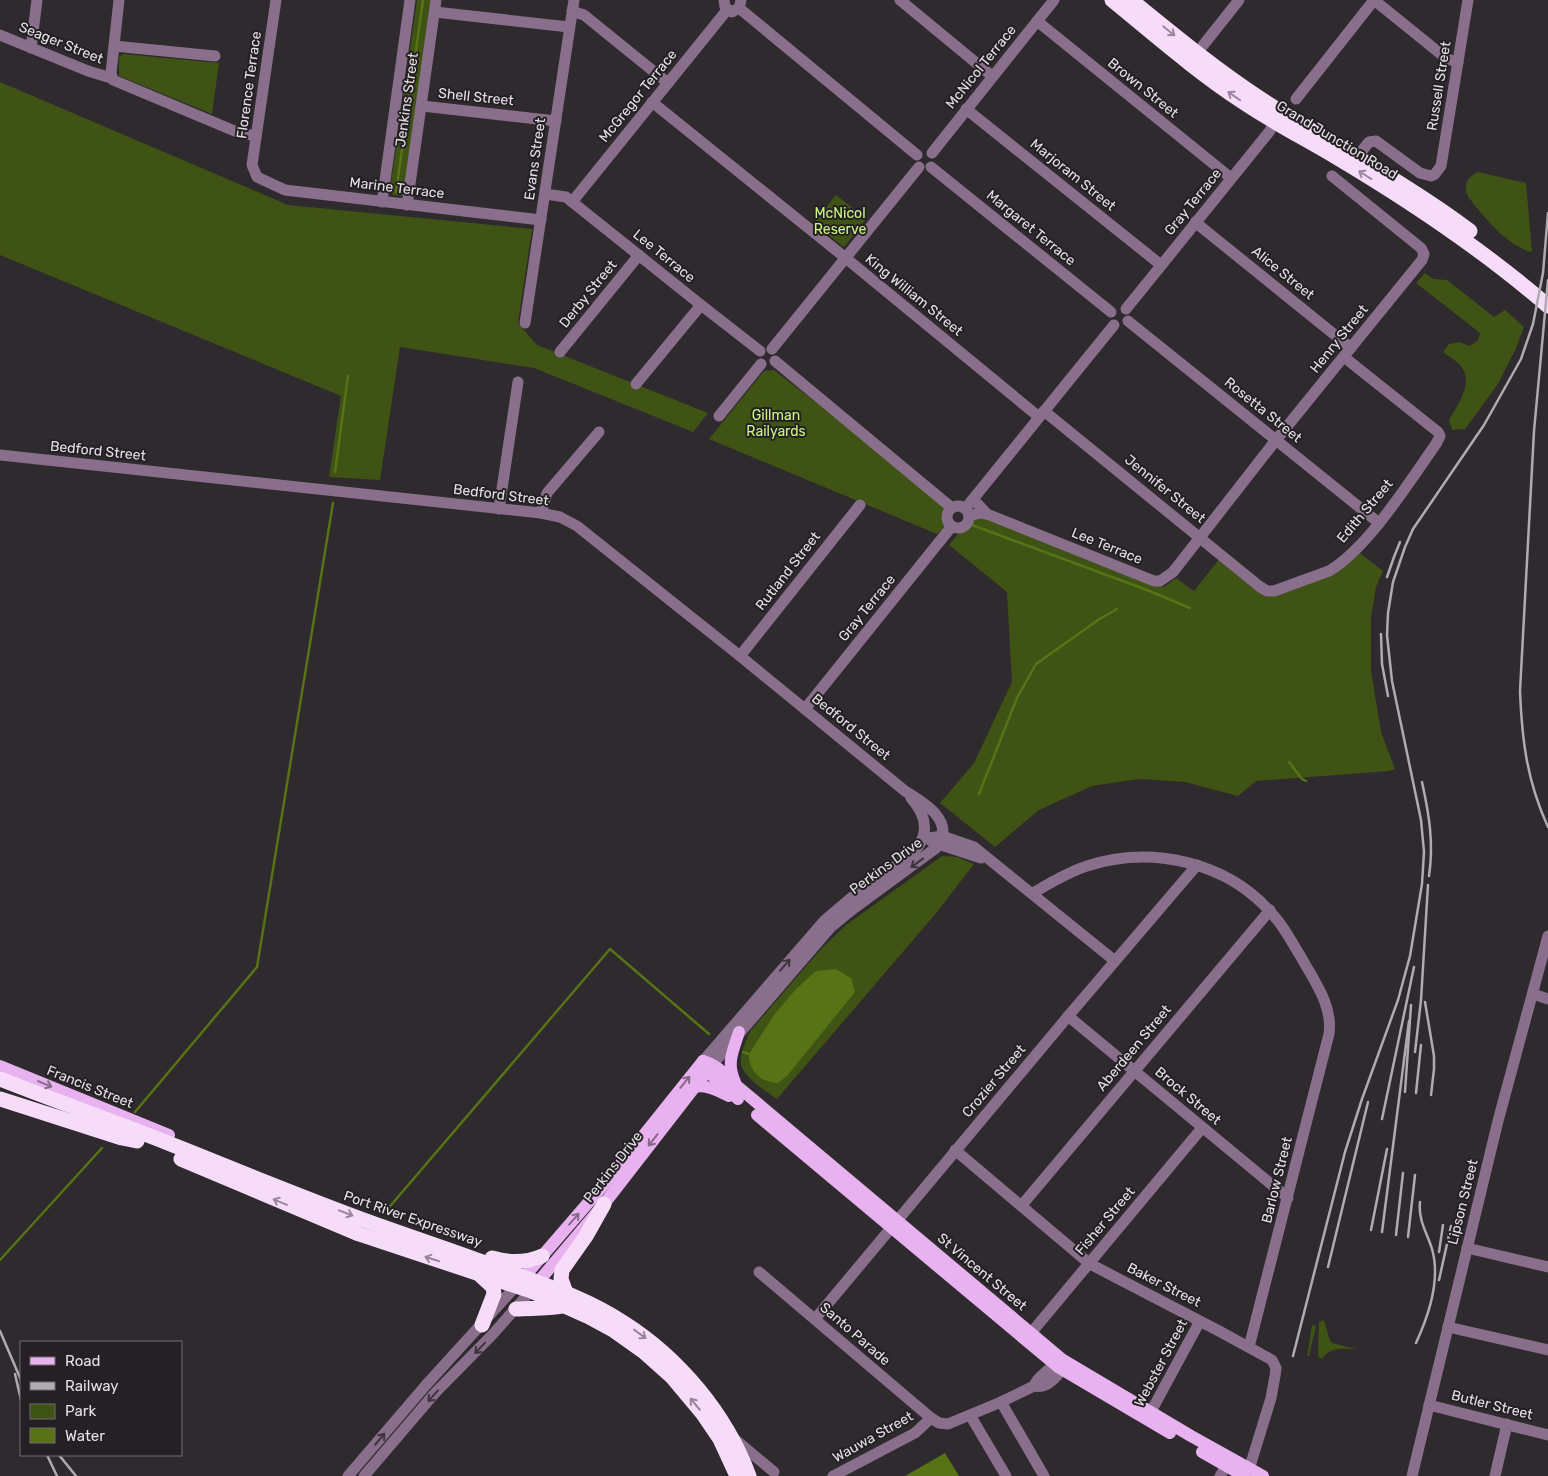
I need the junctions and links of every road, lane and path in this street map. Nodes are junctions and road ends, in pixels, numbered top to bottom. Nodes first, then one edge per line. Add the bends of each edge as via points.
1 (38, 0) edge
2 (119, 0) edge
3 (276, 0) edge
4 (410, 0) edge
5 (900, 0) edge
6 (1054, 0) edge
7 (1112, 0) edge
8 (1131, 0) edge
9 (1238, 0) edge
10 (1374, 0) edge
11 (1468, 0) edge
12 (740, 4) edge
13 (726, 5) edge
14 (436, 6) edge
15 (573, 6) edge
16 (1037, 21) junction
17 (569, 27) junction
18 (0, 35) edge
19 (114, 46) junction
20 (31, 48) junction
21 (1197, 53) junction
22 (215, 56) dead end
23 (1458, 62) junction
24 (992, 76) junction
25 (111, 78) junction
26 (668, 83) junction
27 (1296, 99) dead end
28 (652, 102) junction
29 (422, 106) junction
30 (966, 109) junction
31 (1278, 117) junction
32 (556, 121) junction
33 (256, 136) junction
34 (932, 153) junction
35 (917, 155) junction
36 (1357, 157) junction
37 (919, 167) junction
38 (931, 167) junction
39 (254, 173) joint
40 (1332, 176) dead end
41 (1231, 178) junction
42 (545, 194) junction
43 (382, 202) junction
44 (572, 202) junction
45 (407, 205) junction
46 (542, 220) junction
47 (1196, 222) junction
48 (638, 255) junction
49 (846, 258) junction
50 (1161, 265) junction
51 (1530, 284) junction
52 (1548, 294) edge
53 (700, 305) junction
54 (1548, 306) edge
55 (1126, 309) junction
56 (1111, 312) junction
57 (1128, 321) junction
58 (525, 323) dead end
59 (1114, 325) junction
60 (1351, 348) junction
61 (760, 350) junction
62 (772, 350) junction
63 (560, 352) dead end
64 (1344, 357) junction
65 (775, 361) junction
66 (760, 364) junction
67 (518, 382) dead end
68 (636, 384) dead end
69 (1042, 414) junction
70 (719, 416) dead end
71 (599, 432) dead end
72 (1276, 440) junction
73 (0, 455) edge
74 (974, 498) junction
75 (860, 505) dead end
76 (952, 508) junction
77 (499, 509) junction
78 (967, 512) junction
79 (541, 513) junction
80 (988, 514) junction
81 (1379, 522) junction
82 (952, 526) junction
83 (1201, 538) junction
84 (1267, 590) joint
85 (740, 656) junction
86 (805, 709) junction
87 (905, 791) junction
88 (923, 839) junction
89 (941, 840) junction
90 (1197, 865) junction
91 (1033, 893) junction
92 (1270, 910) junction
93 (1548, 936) edge
94 (1115, 961) junction
95 (1533, 994) junction
96 (1548, 999) edge
97 (1068, 1016) junction
98 (739, 1032) junction
99 (0, 1066) edge
100 (708, 1066) junction
101 (1135, 1071) junction
102 (0, 1079) edge
103 (694, 1087) junction
104 (0, 1089) edge
105 (735, 1091) junction
106 (0, 1099) edge
107 (1202, 1128) junction
108 (169, 1135) joint
109 (137, 1141) junction
110 (955, 1150) junction
111 (268, 1183) junction
112 (1288, 1198) junction
113 (604, 1204) junction
114 (1022, 1205) junction
115 (894, 1224) junction
116 (435, 1245) junction
117 (1467, 1248) junction
118 (542, 1256) junction
119 (1090, 1264) junction
120 (1548, 1267) edge
121 (759, 1272) dead end
122 (479, 1274) junction
123 (520, 1281) junction
124 (535, 1287) junction
125 (565, 1299) junction
126 (516, 1310) junction
127 (815, 1319) junction
128 (1200, 1321) junction
129 (481, 1326) junction
130 (1448, 1327) junction
131 (1031, 1333) junction
132 (1249, 1347) junction
133 (1548, 1350) edge
134 (1061, 1363) junction
135 (1000, 1402) junction
136 (1429, 1405) junction
137 (970, 1414) junction
138 (1149, 1415) junction
139 (931, 1418) junction
140 (1507, 1424) junction
141 (1548, 1435) edge
142 (731, 1436) junction
143 (1223, 1471) edge
144 (774, 1472) dead end
145 (1248, 1474) edge
146 (348, 1476) edge
147 (364, 1476) edge
148 (738, 1476) edge
149 (749, 1476) edge
150 (833, 1476) edge
151 (1006, 1476) edge
152 (1044, 1476) edge
153 (1264, 1476) edge
154 (1412, 1476) edge
155 (1495, 1476) edge

1 - 20 street
2 - 19 street
3 - 33 street, Florence Terrace
4 - 43 street, Jenkins Street
5 - 24 street
6 - 16 street, McNicol Terrace
31 -> 7 highway, Grand Junction Road via 1243,102 1200,72
8 -> 21 highway, Grand Junction Road
9 - 21 street
10 - 23 street via 1447,59
10 - 27 street
11 - 23 street, Russell Street
12 - 13 street via 732,12
12 - 35 street
13 - 26 street, McGregor Terrace
14 - 17 street
14 - 29 street, Jenkins Street
15 - 17 street, Evans Street
15 - 26 street
16 - 24 street, McNicol Terrace
16 - 41 street, Brown Street
17 - 32 street, Evans Street
18 - 20 street, Seager Street
19 - 22 street
19 - 25 street
20 - 25 street, Seager Street
21 - 31 highway, Grand Junction Road
23 - 36 street, Russell Street via 1441,166 1435,174 1420,173 1376,141 1369,142
24 - 30 street, McNicol Terrace
25 - 33 street, Seager Street via 237,132
26 - 28 street, McGregor Terrace
28 - 44 street, McGregor Terrace
28 - 49 street, King William Street
29 - 32 street, Shell Street
29 - 45 street, Jenkins Street
30 - 34 street, McNicol Terrace
30 - 50 street, Marjoram Street
31 - 36 highway, Grand Junction Road
31 - 41 street, Gray Terrace
51 -> 31 highway, Grand Junction Road
32 - 42 street, Evans Street
33 - 39 street, Florence Terrace
34 - 35 street via 922,151
34 - 38 street via 934,162
35 - 37 street
36 - 51 highway, Grand Junction Road via 1445,212 1501,254
37 - 38 street
37 - 49 street
38 - 56 street, Margaret Terrace
39 - 43 street, Marine Terrace via 285,190
40 - 60 street, Henry Street via 1421,248 1424,254
41 - 47 street, Gray Terrace
42 - 44 street, Lee Terrace via 566,197
42 - 46 street, Evans Street
43 - 45 street, Marine Terrace
44 - 48 street, Lee Terrace
45 - 46 street, Marine Terrace
46 - 58 street, Evans Street
47 - 50 street, Gray Terrace
47 - 60 street, Alice Street
48 - 53 street, Lee Terrace
48 - 63 street, Derby Street
49 - 62 street
49 - 69 street, King William Street
50 - 55 street, Gray Terrace
51 - 52 highway, Grand Junction Road
51 - 54 highway, Grand Junction Road
53 - 61 street, Lee Terrace
53 - 68 street
55 - 56 street via 1116,308
55 - 57 street
56 - 59 street via 1110,319
57 - 59 street via 1123,326
57 - 72 street, Rosetta Street
59 - 69 street
60 - 64 street, Henry Street
61 - 62 street
61 - 66 street
62 - 65 street via 776,354
64 - 72 street, Henry Street
64 - 81 street, Edith Street via 1440,436
65 - 66 street via 769,366
65 - 76 street
66 - 70 street
67 - 77 street
69 - 74 street
69 - 83 street, Jennifer Street
71 - 79 street via 547,494
72 - 81 street, Rosetta Street
72 - 83 street, Henry Street
73 - 77 street, Bedford Street
74 - 78 street
74 - 80 street, Lee Terrace
75 - 85 street, Rutland Street
76 - 78 street via 960,507
76 - 82 street via 948,519
77 - 79 street, Bedford Street
78 - 80 street, Lee Terrace
78 - 82 street via 965,526
79 - 85 street, Bedford Street via 560,517 578,526
80 - 83 street, Lee Terrace via 1154,581 1160,581 1173,572
81 - 84 street, Edith Street via 1360,545 1329,571 1274,591
82 - 86 street, Gray Terrace
83 - 84 street, Jennifer Street
85 - 86 street, Bedford Street
86 - 87 street, Bedford Street
87 - 88 street, Perkins Drive via 922,813
87 - 89 street, Perkins Drive via 938,816 943,826
88 - 89 street
100 -> 88 street, Perkins Drive via 824,921 911,854
89 - 91 street via 974,847
89 -> 98 street, Perkins Drive via 925,857 836,923
90 - 91 street via 1152,856 1108,860 1075,871
90 - 92 street via 1232,880
90 - 94 street, Crozier Street
91 - 94 street
92 - 101 street, Aberdeen Street
92 - 112 street, Barlow Street via 1318,986 1330,1020
93 - 95 street, Lipson Street
94 - 97 street, Crozier Street
95 - 96 street
95 - 117 street, Lipson Street
97 - 101 street, Brock Street
97 - 110 street, Crozier Street
98 - 100 street, Perkins Drive
98 - 105 main road via 730,1064
99 -> 108 main road, Francis Street
100 - 103 main road, Perkins Drive
100 - 105 main road, St Vincent Street
118 -> 100 main road, Perkins Drive
101 - 107 street, Brock Street
101 - 114 street, Aberdeen Street
102 - 111 highway, Port River Expressway
103 - 105 main road via 704,1086 730,1096
103 -> 113 main road, Perkins Drive
104 - 109 highway, Port River Expressway
105 - 115 main road, St Vincent Street
106 - 109 highway
107 - 112 street, Brock Street
107 - 119 street, Fisher Street
108 - 111 highway via 242,1167
122 -> 109 highway, Port River Expressway via 333,1224
110 - 114 street, Baker Street
110 - 115 street, Crozier Street
111 -> 116 highway, Port River Expressway
112 - 132 street, Barlow Street
113 - 124 main road, Perkins Drive
113 - 125 highway via 562,1270
114 - 119 street, Baker Street
115 - 127 street, Crozier Street
115 - 131 main road, St Vincent Street
115 - 134 main road, St Vincent Street
116 - 118 highway via 448,1245 502,1261 527,1261
116 - 123 highway, Port River Expressway
117 - 120 street
117 - 130 street, Lipson Street
118 - 123 main road, Perkins Drive
119 - 128 street, Baker Street
119 - 131 street, Fisher Street
121 - 127 street, Santo Parade
122 - 123 highway, Port River Expressway
122 - 129 highway via 493,1287 494,1294
123 - 124 highway, Port River Expressway
123 - 129 street, Perkins Drive
124 - 125 highway, Port River Expressway
124 - 126 street, Perkins Drive
125 - 126 highway via 551,1309
125 -> 142 highway, Port River Expressway via 599,1308 650,1342 703,1394
148 -> 125 highway, Port River Expressway via 720,1439 672,1377 644,1352
126 -> 147 street, Perkins Drive via 436,1393
127 - 139 street, Santo Parade
128 - 132 street, Baker Street
128 - 138 street, Webster Street
146 -> 129 street, Perkins Drive
130 - 133 street
130 - 136 street, Lipson Street
131 - 134 main road, St Vincent Street
132 - 145 street, Baker Street via 1272,1360 1276,1368 1271,1398
134 - 135 street, Wauwa Street via 1060,1372 1053,1380
134 - 138 main road, St Vincent Street
135 - 137 street, Wauwa Street
135 - 152 street
136 - 140 street, Butler Street
136 - 154 street, Lipson Street
137 - 139 street, Wauwa Street via 948,1424
137 - 151 street
138 - 143 main road, St Vincent Street
138 - 145 main road, St Vincent Street via 1191,1436
139 - 150 street, Wauwa Street via 916,1433
140 - 141 street, Butler Street
140 - 155 street
142 - 144 street
142 - 149 highway, Port River Expressway
143 - 145 main road, St Vincent Street
145 - 153 main road, St Vincent Street

